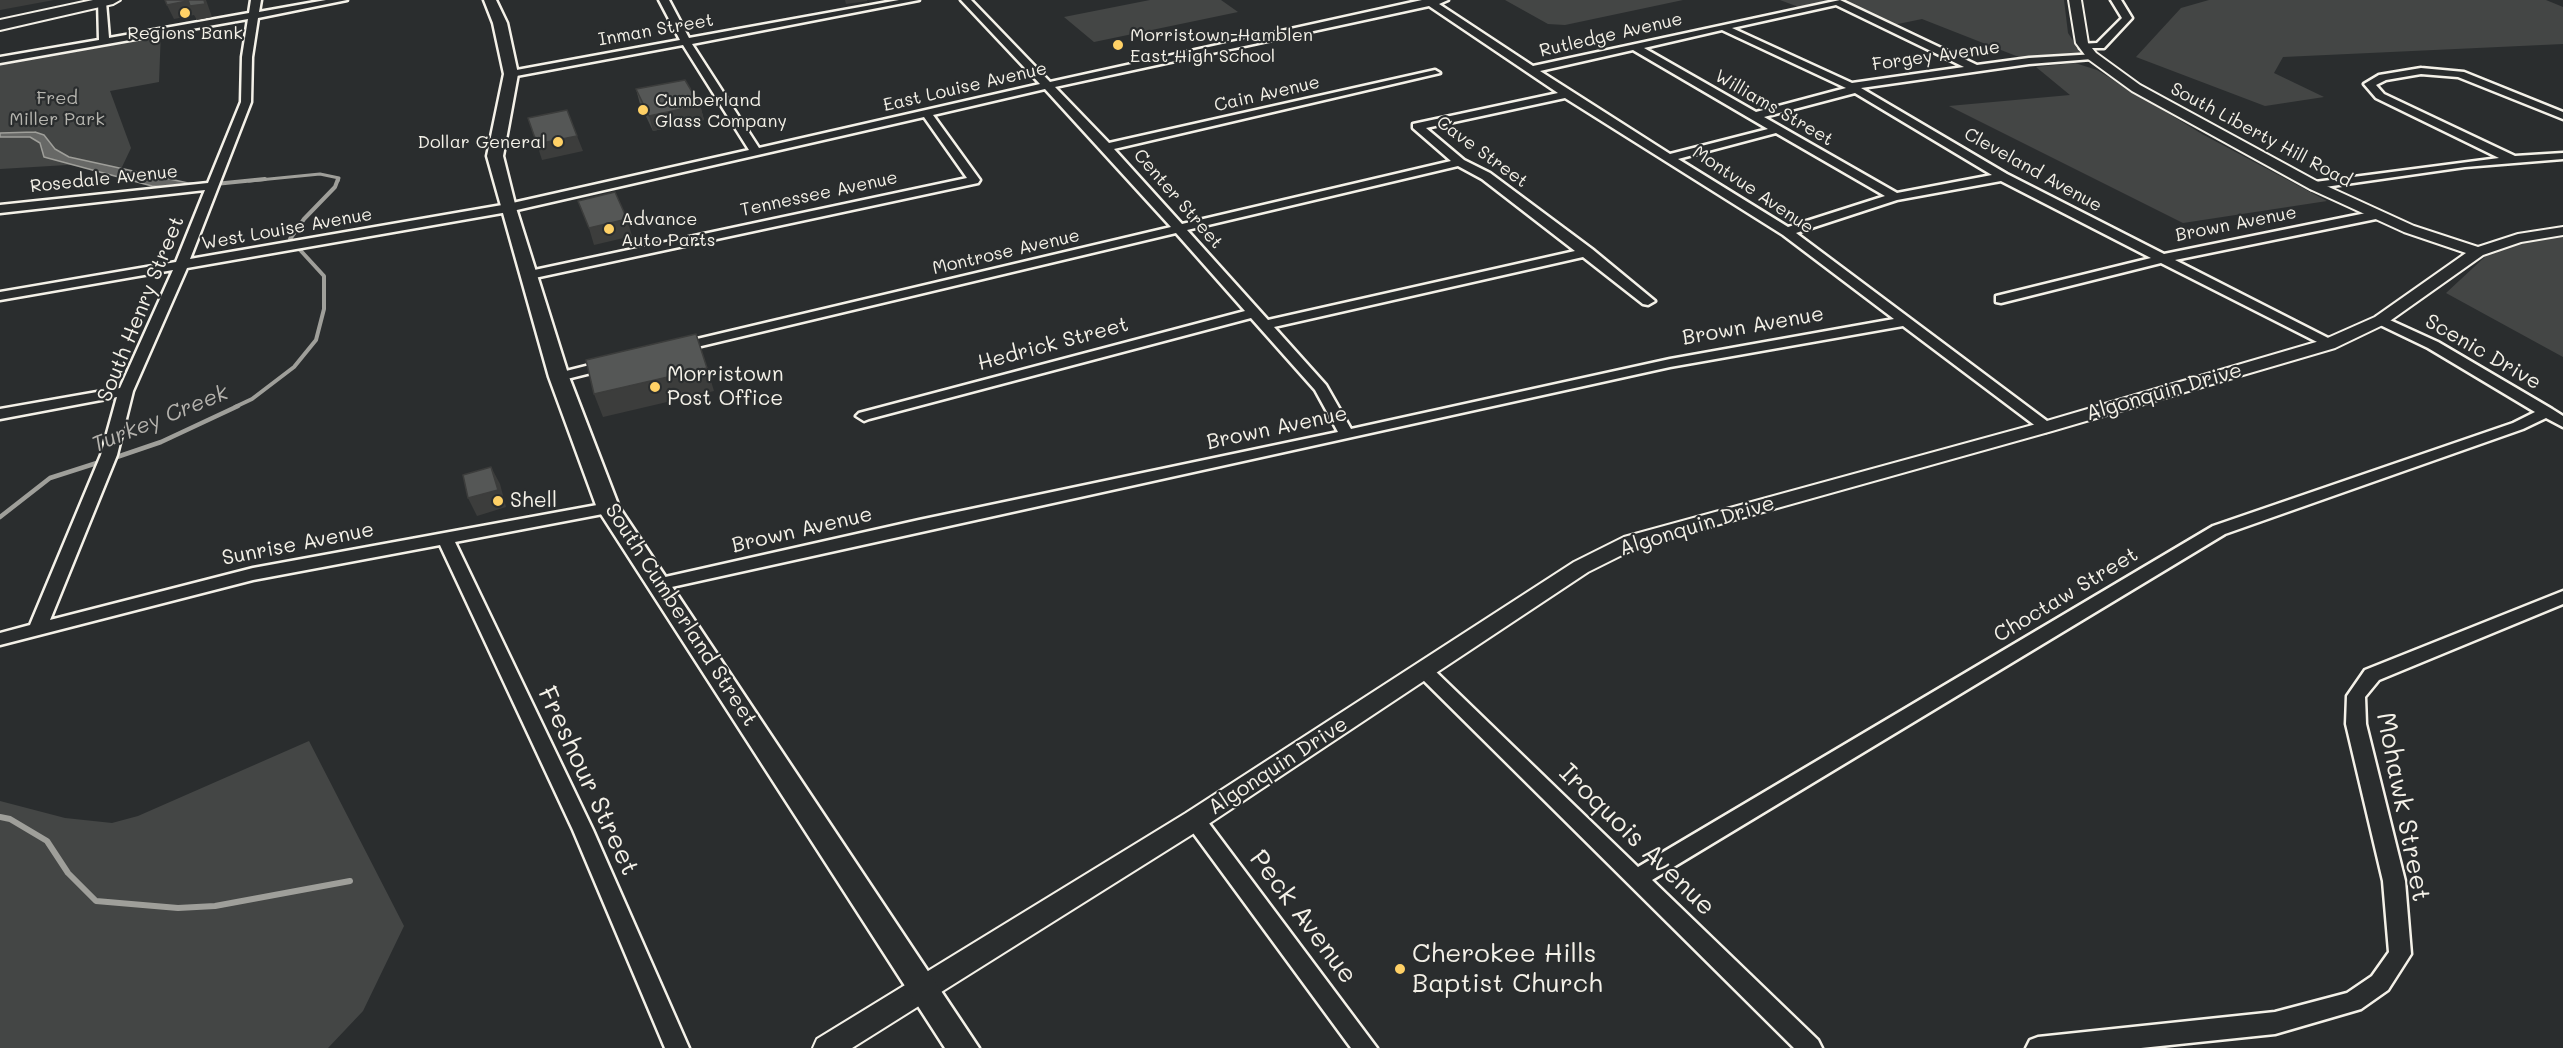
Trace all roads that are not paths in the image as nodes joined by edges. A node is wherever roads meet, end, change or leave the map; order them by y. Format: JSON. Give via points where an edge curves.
{"nodes":[{"id":1,"x":256,"y":0,"type":"edge"},
{"id":2,"x":342,"y":0,"type":"edge"},
{"id":3,"x":490,"y":0,"type":"edge"},
{"id":4,"x":664,"y":0,"type":"edge"},
{"id":5,"x":914,"y":0,"type":"edge"},
{"id":6,"x":966,"y":0,"type":"edge"},
{"id":7,"x":2075,"y":0,"type":"edge"},
{"id":8,"x":2116,"y":0,"type":"edge"},
{"id":9,"x":107,"y":1,"type":"edge"},
{"id":10,"x":1434,"y":1,"type":"edge"},
{"id":11,"x":255,"y":15,"type":"junction"},
{"id":12,"x":0,"y":25,"type":"edge"},
{"id":13,"x":1722,"y":27,"type":"junction"},
{"id":14,"x":104,"y":40,"type":"junction"},
{"id":15,"x":685,"y":41,"type":"junction"},
{"id":16,"x":1635,"y":47,"type":"junction"},
{"id":17,"x":2088,"y":51,"type":"junction"},
{"id":18,"x":0,"y":60,"type":"edge"},
{"id":19,"x":1534,"y":69,"type":"junction"},
{"id":20,"x":1977,"y":69,"type":"junction"},
{"id":21,"x":1435,"y":73,"type":"dead end"},
{"id":22,"x":511,"y":74,"type":"junction"},
{"id":23,"x":1047,"y":87,"type":"junction"},
{"id":24,"x":1856,"y":89,"type":"junction"},
{"id":25,"x":1566,"y":94,"type":"junction"},
{"id":26,"x":927,"y":114,"type":"junction"},
{"id":27,"x":1755,"y":116,"type":"junction"},
{"id":28,"x":2563,"y":116,"type":"edge"},
{"id":29,"x":1776,"y":129,"type":"junction"},
{"id":30,"x":1106,"y":147,"type":"junction"},
{"id":31,"x":756,"y":152,"type":"junction"},
{"id":32,"x":2563,"y":156,"type":"edge"},
{"id":33,"x":1671,"y":157,"type":"junction"},
{"id":34,"x":2513,"y":160,"type":"junction"},
{"id":35,"x":1460,"y":162,"type":"junction"},
{"id":36,"x":2003,"y":177,"type":"junction"},
{"id":37,"x":213,"y":186,"type":"junction"},
{"id":38,"x":2314,"y":186,"type":"junction"},
{"id":39,"x":1895,"y":197,"type":"junction"},
{"id":40,"x":508,"y":208,"type":"junction"},
{"id":41,"x":0,"y":209,"type":"edge"},
{"id":42,"x":2376,"y":215,"type":"junction"},
{"id":43,"x":1179,"y":230,"type":"junction"},
{"id":44,"x":2563,"y":231,"type":"edge"},
{"id":45,"x":1787,"y":232,"type":"junction"},
{"id":46,"x":1587,"y":252,"type":"junction"},
{"id":47,"x":2478,"y":252,"type":"junction"},
{"id":48,"x":2161,"y":259,"type":"junction"},
{"id":49,"x":181,"y":266,"type":"junction"},
{"id":50,"x":530,"y":275,"type":"junction"},
{"id":51,"x":0,"y":296,"type":"edge"},
{"id":52,"x":2001,"y":299,"type":"dead end"},
{"id":53,"x":1648,"y":301,"type":"dead end"},
{"id":54,"x":1253,"y":313,"type":"junction"},
{"id":55,"x":2381,"y":320,"type":"junction"},
{"id":56,"x":1907,"y":321,"type":"junction"},
{"id":57,"x":1264,"y":325,"type":"junction"},
{"id":58,"x":2329,"y":344,"type":"junction"},
{"id":59,"x":663,"y":352,"type":"edge"},
{"id":60,"x":628,"y":360,"type":"edge"},
{"id":61,"x":559,"y":377,"type":"junction"},
{"id":62,"x":126,"y":391,"type":"junction"},
{"id":63,"x":2547,"y":412,"type":"junction"},
{"id":64,"x":0,"y":414,"type":"edge"},
{"id":65,"x":864,"y":416,"type":"dead end"},
{"id":66,"x":2563,"y":422,"type":"edge"},
{"id":67,"x":2046,"y":427,"type":"junction"},
{"id":68,"x":1347,"y":435,"type":"junction"},
{"id":69,"x":608,"y":508,"type":"junction"},
{"id":70,"x":445,"y":538,"type":"junction"},
{"id":71,"x":658,"y":584,"type":"junction"},
{"id":72,"x":2563,"y":597,"type":"edge"},
{"id":73,"x":38,"y":627,"type":"junction"},
{"id":74,"x":0,"y":639,"type":"edge"},
{"id":75,"x":1424,"y":672,"type":"junction"},
{"id":76,"x":1195,"y":820,"type":"junction"},
{"id":77,"x":1638,"y":878,"type":"junction"},
{"id":78,"x":923,"y":990,"type":"junction"},
{"id":79,"x":677,"y":1048,"type":"edge"},
{"id":80,"x":827,"y":1048,"type":"edge"},
{"id":81,"x":963,"y":1048,"type":"edge"},
{"id":82,"x":1365,"y":1048,"type":"edge"},
{"id":83,"x":1810,"y":1048,"type":"edge"},
{"id":84,"x":2038,"y":1048,"type":"edge"}],
"edges":[{"from":1,"to":11,"type":"street","name":"South Henry Street"},
{"from":2,"to":11,"type":"street"},
{"from":3,"to":22,"type":"main road","name":"South Cumberland Street","via":[[500,23]]},
{"from":4,"to":15,"type":"street"},
{"from":5,"to":15,"type":"street","name":"Inman Street","via":[[837,10]]},
{"from":6,"to":23,"type":"street","name":"Center Street"},
{"from":7,"to":17,"type":"street"},
{"from":8,"to":17,"type":"street","name":"Forgey Avenue","via":[[2127,18],[2100,46]]},
{"from":9,"to":12,"type":"main road"},
{"from":9,"to":14,"type":"street"},
{"from":10,"to":19,"type":"street","name":"Montvue Avenue"},
{"from":10,"to":23,"type":"street","name":"East Louise Avenue"},
{"from":11,"to":14,"type":"street"},
{"from":11,"to":37,"type":"street","name":"South Henry Street","via":[[247,57],[246,102]]},
{"from":13,"to":16,"type":"street","name":"Rutledge Avenue"},
{"from":13,"to":20,"type":"street","name":"Rutledge Avenue","via":[[1837,2]]},
{"from":13,"to":24,"type":"street","name":"Cleveland Avenue"},
{"from":14,"to":18,"type":"street"},
{"from":15,"to":22,"type":"street","name":"Inman Street"},
{"from":15,"to":31,"type":"street"},
{"from":16,"to":19,"type":"street","name":"Rutledge Avenue"},
{"from":16,"to":27,"type":"street","name":"Williams Street"},
{"from":17,"to":20,"type":"street","name":"Forgey Avenue"},
{"from":17,"to":38,"type":"street","name":"South Liberty Hill Road","via":[[2136,88]]},
{"from":19,"to":25,"type":"street","name":"Montvue Avenue"},
{"from":20,"to":24,"type":"street","name":"Forgey Avenue"},
{"from":21,"to":30,"type":"street","name":"Cain Avenue"},
{"from":22,"to":40,"type":"main road","name":"South Cumberland Street","via":[[495,156]]},
{"from":23,"to":26,"type":"street","name":"East Louise Avenue"},
{"from":23,"to":30,"type":"street","name":"Center Street"},
{"from":24,"to":27,"type":"street","name":"Forgey Avenue"},
{"from":24,"to":36,"type":"street","name":"Cleveland Avenue"},
{"from":25,"to":33,"type":"street","name":"Montvue Avenue"},
{"from":25,"to":35,"type":"street","name":"Cave Street","via":[[1417,126]]},
{"from":26,"to":31,"type":"street","name":"East Louise Avenue"},
{"from":26,"to":50,"type":"street","name":"Tennessee Avenue","via":[[974,180]]},
{"from":27,"to":29,"type":"street","name":"Williams Street"},
{"from":28,"to":34,"type":"street","via":[[2460,74],[2421,71],[2383,77],[2369,84],[2380,96]]},
{"from":29,"to":33,"type":"street"},
{"from":29,"to":39,"type":"street","name":"Williams Street"},
{"from":30,"to":43,"type":"street","name":"Center Street"},
{"from":31,"to":40,"type":"street","name":"East Louise Avenue"},
{"from":32,"to":34,"type":"street"},
{"from":33,"to":45,"type":"street","name":"Montvue Avenue"},
{"from":34,"to":38,"type":"street"},
{"from":35,"to":43,"type":"street","name":"Montrose Avenue"},
{"from":35,"to":46,"type":"street","name":"Cave Street","via":[[1486,176]]},
{"from":36,"to":39,"type":"street"},
{"from":36,"to":48,"type":"street","name":"Cleveland Avenue"},
{"from":37,"to":41,"type":"street","name":"Rosedale Avenue"},
{"from":37,"to":49,"type":"street","name":"South Henry Street"},
{"from":38,"to":42,"type":"street","name":"South Liberty Hill Road"},
{"from":39,"to":45,"type":"street"},
{"from":40,"to":49,"type":"street","name":"West Louise Avenue"},
{"from":40,"to":50,"type":"main road","name":"South Cumberland Street"},
{"from":42,"to":47,"type":"street","name":"South Liberty Hill Road"},
{"from":42,"to":48,"type":"street","name":"Brown Avenue"},
{"from":43,"to":54,"type":"street","name":"Center Street"},
{"from":43,"to":59,"type":"street","name":"Montrose Avenue"},
{"from":44,"to":47,"type":"street","name":"Algonquin Drive","via":[[2518,238]]},
{"from":45,"to":56,"type":"street","name":"Montvue Avenue"},
{"from":46,"to":53,"type":"street","name":"Cave Street"},
{"from":46,"to":57,"type":"street"},
{"from":47,"to":55,"type":"street","name":"Algonquin Drive"},
{"from":48,"to":52,"type":"street","name":"Brown Avenue"},
{"from":48,"to":58,"type":"street","name":"Cleveland Avenue"},
{"from":49,"to":51,"type":"street","name":"West Louise Avenue"},
{"from":49,"to":62,"type":"street","name":"South Henry Street"},
{"from":50,"to":61,"type":"main road","name":"South Cumberland Street"},
{"from":54,"to":57,"type":"street","name":"Center Street"},
{"from":54,"to":65,"type":"street","name":"Hedrick Street"},
{"from":55,"to":58,"type":"street","name":"Algonquin Drive"},
{"from":55,"to":63,"type":"street","name":"Scenic Drive","via":[[2433,345]]},
{"from":56,"to":67,"type":"street","name":"Montvue Avenue"},
{"from":56,"to":68,"type":"street","name":"Brown Avenue","via":[[1670,363]]},
{"from":57,"to":68,"type":"street","name":"Center Street","via":[[1321,388]]},
{"from":58,"to":67,"type":"street","name":"Algonquin Drive"},
{"from":60,"to":61,"type":"street"},
{"from":61,"to":69,"type":"main road","name":"South Cumberland Street"},
{"from":62,"to":64,"type":"street"},
{"from":62,"to":73,"type":"street","name":"South Henry Street","via":[[109,455]]},
{"from":63,"to":66,"type":"street","name":"Scenic Drive"},
{"from":63,"to":77,"type":"street","name":"Choctaw Street","via":[[2518,426],[2220,530]]},
{"from":67,"to":75,"type":"street","name":"Algonquin Drive","via":[[1631,542],[1581,567]]},
{"from":68,"to":71,"type":"street","name":"Brown Avenue"},
{"from":69,"to":70,"type":"street","name":"Sunrise Avenue"},
{"from":69,"to":71,"type":"main road","name":"South Cumberland Street"},
{"from":70,"to":73,"type":"street","name":"Sunrise Avenue","via":[[253,574]]},
{"from":70,"to":79,"type":"street","name":"Freshour Street","via":[[583,830]]},
{"from":71,"to":78,"type":"main road","name":"South Cumberland Street","via":[[808,808]]},
{"from":72,"to":84,"type":"street","name":"Mohawk Street","via":[[2372,675],[2356,696],[2356,724],[2394,881],[2400,954],[2380,983],[2352,1002],[2275,1023]]},
{"from":73,"to":74,"type":"street","name":"Sunrise Avenue"},
{"from":75,"to":76,"type":"street","name":"Algonquin Drive"},
{"from":75,"to":77,"type":"street","name":"Iroquois Avenue"},
{"from":76,"to":78,"type":"street","name":"Algonquin Drive"},
{"from":76,"to":82,"type":"street","name":"Peck Avenue"},
{"from":77,"to":83,"type":"street","name":"Iroquois Avenue"},
{"from":78,"to":80,"type":"street","name":"Algonquin Drive"},
{"from":78,"to":81,"type":"main road","name":"South Cumberland Street"}]}
